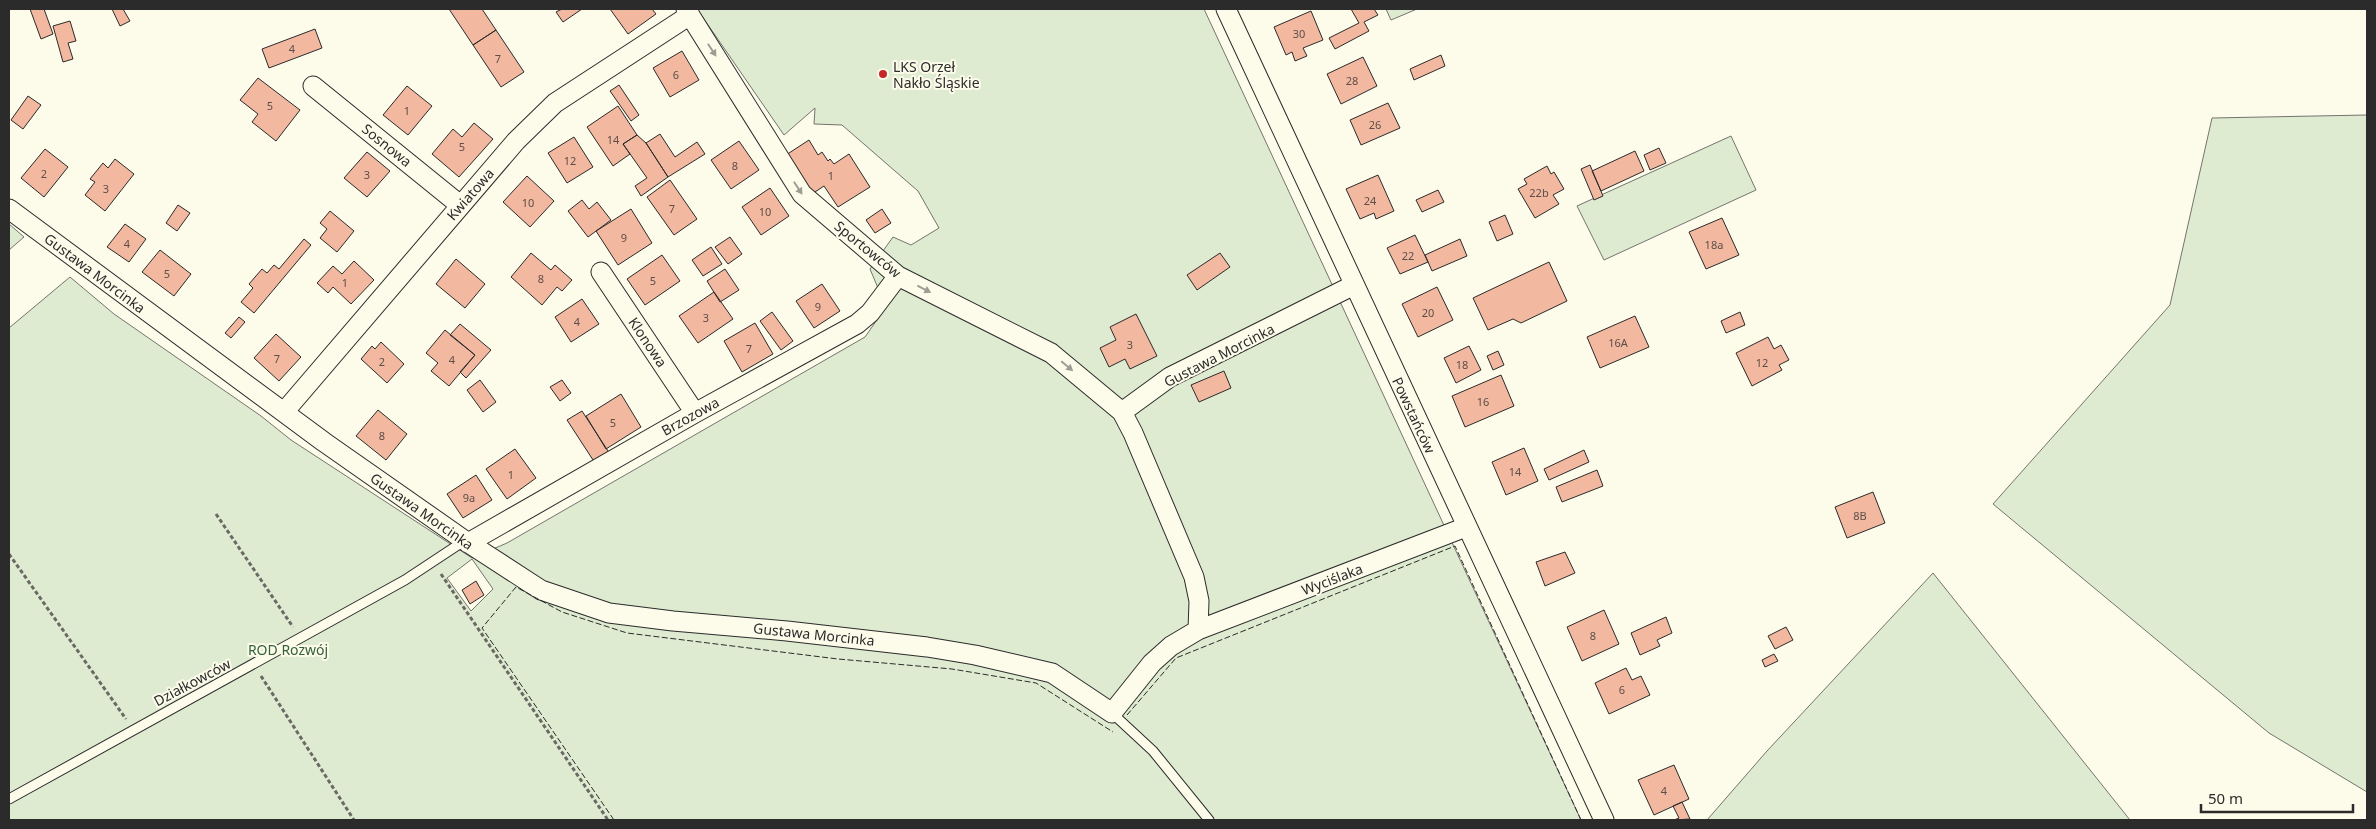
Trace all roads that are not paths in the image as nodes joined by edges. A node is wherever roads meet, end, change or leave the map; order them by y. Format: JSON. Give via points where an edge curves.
{"nodes":[{"id":1,"x":1226,"y":9,"type":"edge"},
{"id":2,"x":688,"y":12,"type":"edge"},
{"id":3,"x":314,"y":86,"type":"dead end"},
{"id":4,"x":460,"y":205,"type":"junction"},
{"id":5,"x":9,"y":209,"type":"edge"},
{"id":6,"x":601,"y":272,"type":"dead end"},
{"id":7,"x":898,"y":276,"type":"junction"},
{"id":8,"x":1354,"y":285,"type":"junction"},
{"id":9,"x":284,"y":412,"type":"junction"},
{"id":10,"x":1122,"y":412,"type":"junction"},
{"id":11,"x":695,"y":413,"type":"junction"},
{"id":12,"x":1466,"y":527,"type":"junction"},
{"id":13,"x":466,"y":542,"type":"junction"},
{"id":14,"x":1198,"y":630,"type":"junction"},
{"id":15,"x":1112,"y":712,"type":"junction"},
{"id":16,"x":9,"y":800,"type":"edge"},
{"id":17,"x":1209,"y":820,"type":"edge"},
{"id":18,"x":1604,"y":820,"type":"edge"}],
"edges":[{"from":1,"to":8,"type":"street","name":"Powstańców"},
{"from":2,"to":4,"type":"street","name":"Kwiatowa","via":[[555,103],[516,141]]},
{"from":2,"to":7,"type":"street","name":"Sportowców","one_way":true,"via":[[802,194]]},
{"from":3,"to":4,"type":"street","name":"Sosnowa"},
{"from":4,"to":9,"type":"street","name":"Kwiatowa"},
{"from":5,"to":9,"type":"street","name":"Gustawa Morcinka"},
{"from":6,"to":11,"type":"street","name":"Klonowa"},
{"from":7,"to":10,"type":"street","name":"Sportowców","one_way":true,"via":[[1051,353]]},
{"from":7,"to":11,"type":"street","name":"Brzozowa","via":[[870,313],[857,324]]},
{"from":8,"to":10,"type":"street","name":"Gustawa Morcinka","via":[[1170,377]]},
{"from":8,"to":12,"type":"street","name":"Powstańców"},
{"from":9,"to":13,"type":"street","name":"Gustawa Morcinka"},
{"from":10,"to":14,"type":"street","via":[[1194,577],[1199,602]]},
{"from":11,"to":13,"type":"street","name":"Brzozowa"},
{"from":12,"to":14,"type":"street","name":"Wyciślaka"},
{"from":12,"to":18,"type":"street","name":"Powstańców"},
{"from":13,"to":15,"type":"street","name":"Gustawa Morcinka","via":[[542,590],[609,613],[787,630],[975,655],[1052,673]]},
{"from":13,"to":16,"type":"lane","name":"Działkowców","via":[[405,580]]},
{"from":14,"to":15,"type":"street","via":[[1152,663]]},
{"from":15,"to":17,"type":"lane","via":[[1153,751]]}]}
